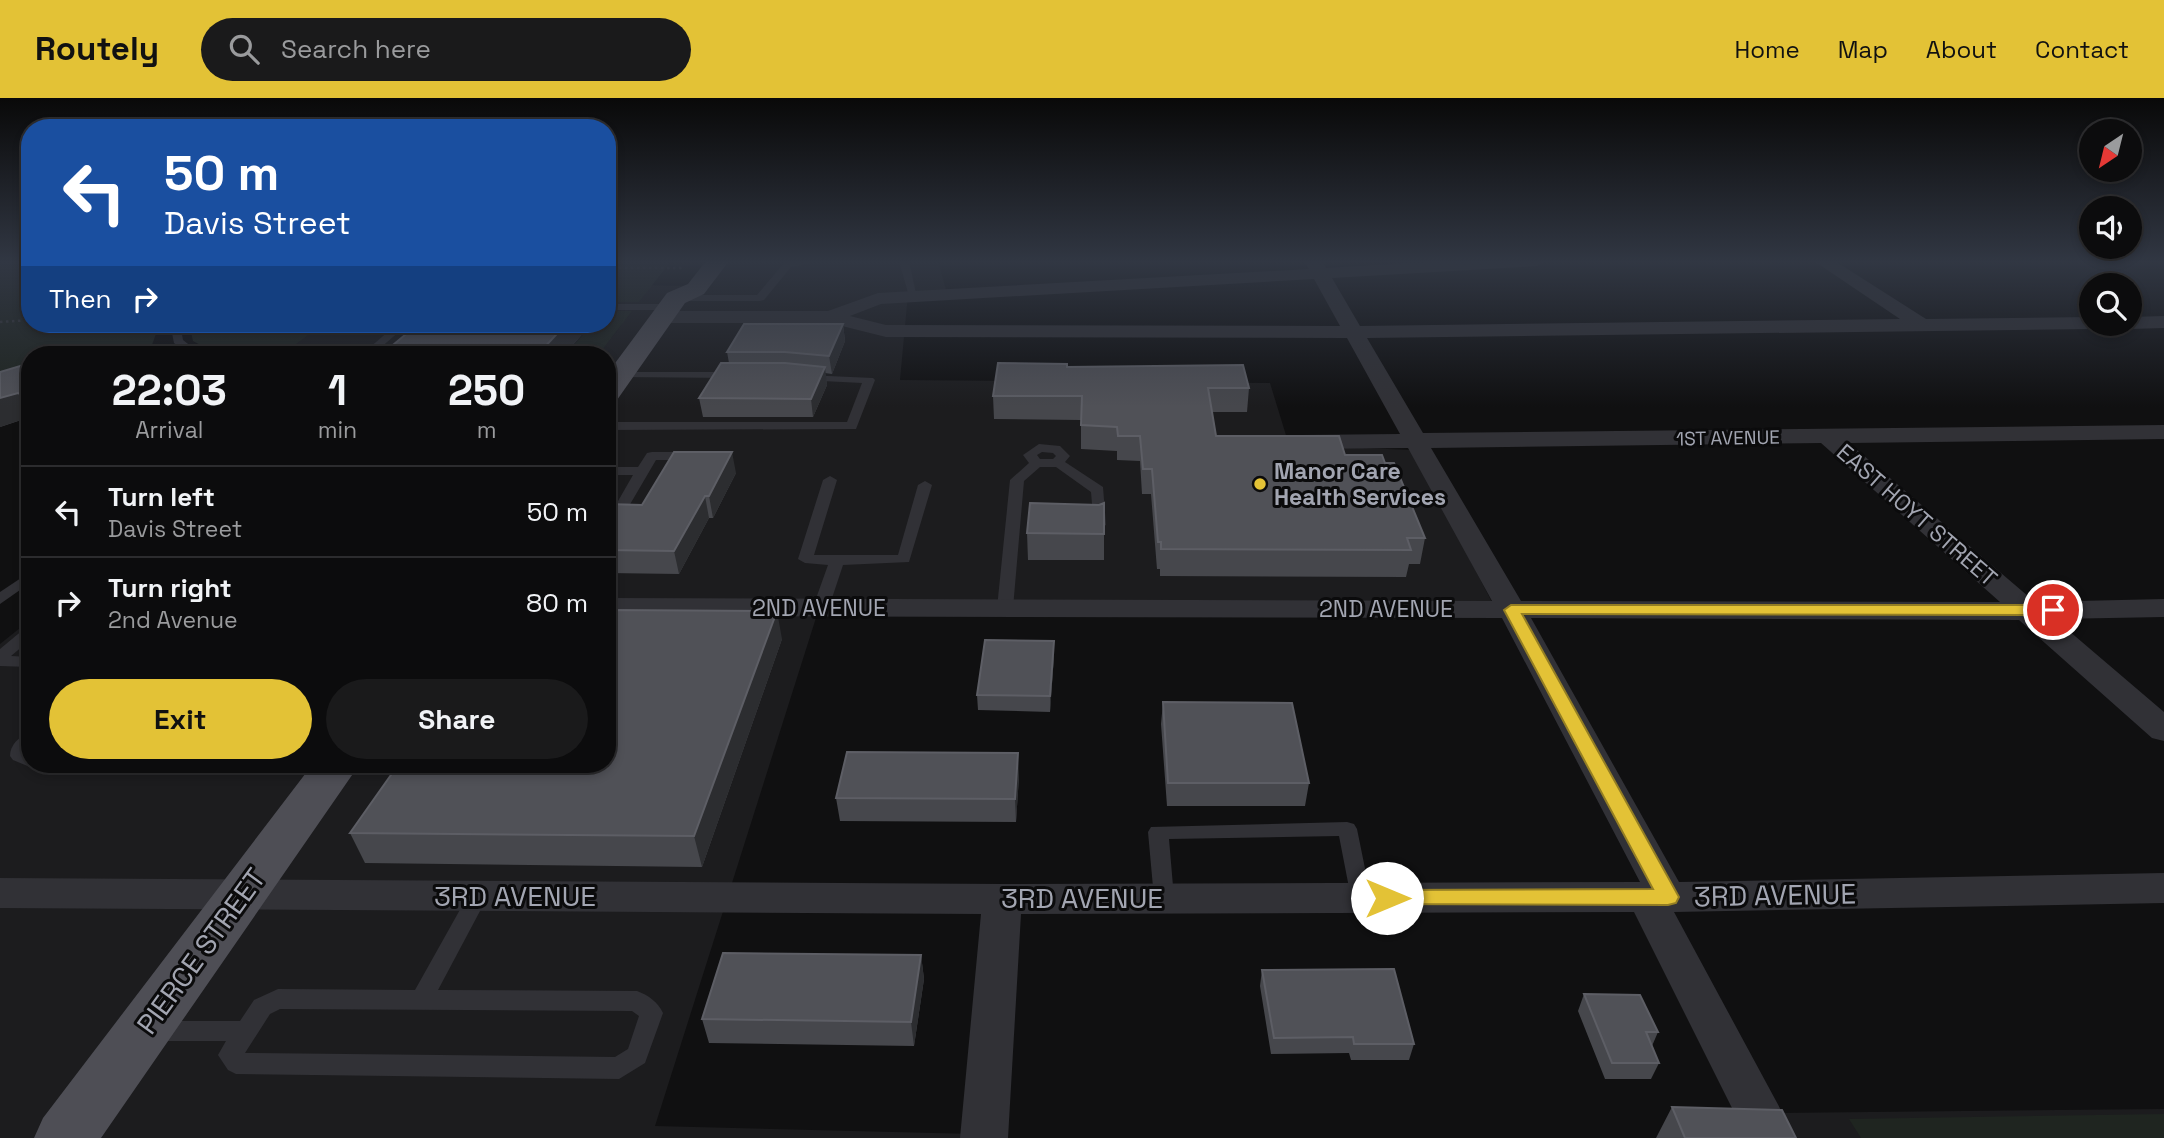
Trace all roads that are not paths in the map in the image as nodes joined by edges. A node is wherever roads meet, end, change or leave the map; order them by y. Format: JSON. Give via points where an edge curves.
{"nodes":[{"id":1,"x":666,"y":310,"type":"edge"},
{"id":2,"x":709,"y":310,"type":"edge"},
{"id":3,"x":850,"y":310,"type":"edge"},
{"id":4,"x":1341,"y":310,"type":"edge"},
{"id":5,"x":1898,"y":310,"type":"edge"},
{"id":6,"x":830,"y":317,"type":"junction"},
{"id":7,"x":2164,"y":322,"type":"edge"},
{"id":8,"x":2079,"y":323,"type":"edge"},
{"id":9,"x":2142,"y":323,"type":"edge"},
{"id":10,"x":1923,"y":326,"type":"junction"},
{"id":11,"x":1354,"y":332,"type":"junction"},
{"id":12,"x":392,"y":333,"type":"edge"},
{"id":13,"x":377,"y":346,"type":"edge"},
{"id":14,"x":746,"y":375,"type":"edge"},
{"id":15,"x":788,"y":375,"type":"edge"},
{"id":16,"x":616,"y":380,"type":"edge"},
{"id":17,"x":616,"y":384,"type":"edge"},
{"id":18,"x":616,"y":426,"type":"edge"},
{"id":19,"x":2164,"y":432,"type":"edge"},
{"id":20,"x":1828,"y":437,"type":"junction"},
{"id":21,"x":1414,"y":441,"type":"junction"},
{"id":22,"x":1293,"y":442,"type":"edge"},
{"id":23,"x":703,"y":456,"type":"edge"},
{"id":24,"x":1037,"y":463,"type":"joint"},
{"id":25,"x":616,"y":471,"type":"edge"},
{"id":26,"x":642,"y":471,"type":"junction"},
{"id":27,"x":830,"y":480,"type":"dead end"},
{"id":28,"x":925,"y":485,"type":"dead end"},
{"id":29,"x":617,"y":515,"type":"edge"},
{"id":30,"x":1099,"y":525,"type":"edge"},
{"id":31,"x":837,"y":561,"type":"junction"},
{"id":32,"x":21,"y":583,"type":"edge"},
{"id":33,"x":0,"y":598,"type":"edge"},
{"id":34,"x":616,"y":607,"type":"edge"},
{"id":35,"x":821,"y":607,"type":"junction"},
{"id":36,"x":1005,"y":608,"type":"junction"},
{"id":37,"x":2164,"y":608,"type":"edge"},
{"id":38,"x":1511,"y":610,"type":"junction"},
{"id":39,"x":2025,"y":611,"type":"junction"},
{"id":40,"x":21,"y":640,"type":"edge"},
{"id":41,"x":0,"y":659,"type":"edge"},
{"id":42,"x":21,"y":661,"type":"edge"},
{"id":43,"x":2164,"y":730,"type":"edge"},
{"id":44,"x":330,"y":773,"type":"edge"},
{"id":45,"x":2164,"y":888,"type":"edge"},
{"id":46,"x":0,"y":893,"type":"edge"},
{"id":47,"x":241,"y":895,"type":"junction"},
{"id":48,"x":478,"y":896,"type":"junction"},
{"id":49,"x":1657,"y":897,"type":"junction"},
{"id":50,"x":1164,"y":898,"type":"junction"},
{"id":51,"x":1361,"y":898,"type":"junction"},
{"id":52,"x":1002,"y":899,"type":"junction"},
{"id":53,"x":421,"y":1000,"type":"junction"},
{"id":54,"x":143,"y":1031,"type":"junction"},
{"id":55,"x":246,"y":1031,"type":"junction"},
{"id":56,"x":65,"y":1138,"type":"edge"},
{"id":57,"x":985,"y":1138,"type":"edge"},
{"id":58,"x":1772,"y":1138,"type":"edge"}],
"edges":[{"from":1,"to":16,"type":"main road"},
{"from":2,"to":6,"type":"street"},
{"from":3,"to":6,"type":"street"},
{"from":4,"to":11,"type":"street"},
{"from":5,"to":10,"type":"street"},
{"from":6,"to":11,"type":"street","via":[[886,331]]},
{"from":7,"to":9,"type":"street"},
{"from":8,"to":10,"type":"street"},
{"from":10,"to":11,"type":"street"},
{"from":11,"to":21,"type":"street"},
{"from":12,"to":13,"type":"lane"},
{"from":14,"to":17,"type":"lane"},
{"from":15,"to":18,"type":"lane","via":[[869,380],[852,426]]},
{"from":19,"to":20,"type":"street","name":"1ST AVENUE"},
{"from":20,"to":21,"type":"street","name":"1ST AVENUE"},
{"from":20,"to":39,"type":"street","name":"EAST HOYT STREET"},
{"from":21,"to":22,"type":"street","name":"1ST AVENUE"},
{"from":21,"to":38,"type":"street"},
{"from":23,"to":26,"type":"lane","via":[[652,456]]},
{"from":24,"to":30,"type":"lane","via":[[1058,462],[1098,490]]},
{"from":24,"to":36,"type":"lane","via":[[1017,481]]},
{"from":25,"to":26,"type":"lane"},
{"from":26,"to":29,"type":"lane"},
{"from":27,"to":31,"type":"lane","via":[[805,559]]},
{"from":28,"to":31,"type":"lane","via":[[904,559]]},
{"from":31,"to":35,"type":"lane"},
{"from":32,"to":33,"type":"lane"},
{"from":34,"to":35,"type":"street","name":"2ND AVENUE"},
{"from":35,"to":36,"type":"street","name":"2ND AVENUE"},
{"from":36,"to":38,"type":"street","name":"2ND AVENUE"},
{"from":37,"to":39,"type":"street","name":"2ND AVENUE"},
{"from":38,"to":39,"type":"street","name":"2ND AVENUE"},
{"from":38,"to":49,"type":"street"},
{"from":39,"to":43,"type":"street","name":"EAST HOYT STREET"},
{"from":40,"to":41,"type":"lane"},
{"from":41,"to":42,"type":"lane"},
{"from":44,"to":47,"type":"main road","name":"PIERCE STREET"},
{"from":45,"to":49,"type":"street","name":"3RD AVENUE"},
{"from":46,"to":47,"type":"street","name":"3RD AVENUE"},
{"from":47,"to":48,"type":"street","name":"3RD AVENUE"},
{"from":47,"to":54,"type":"main road","name":"PIERCE STREET"},
{"from":48,"to":52,"type":"street","name":"3RD AVENUE"},
{"from":48,"to":53,"type":"lane"},
{"from":49,"to":51,"type":"street","name":"3RD AVENUE"},
{"from":49,"to":58,"type":"street"},
{"from":50,"to":51,"type":"street","name":"3RD AVENUE"},
{"from":50,"to":51,"type":"lane","via":[[1158,832],[1347,829]]},
{"from":50,"to":52,"type":"street","name":"3RD AVENUE"},
{"from":52,"to":57,"type":"street"},
{"from":53,"to":55,"type":"lane","via":[[278,999],[262,1007]]},
{"from":53,"to":55,"type":"lane","via":[[637,1001],[652,1013],[637,1056],[619,1068],[236,1063],[230,1055]]},
{"from":54,"to":55,"type":"lane"},
{"from":54,"to":56,"type":"main road","name":"PIERCE STREET"}]}
